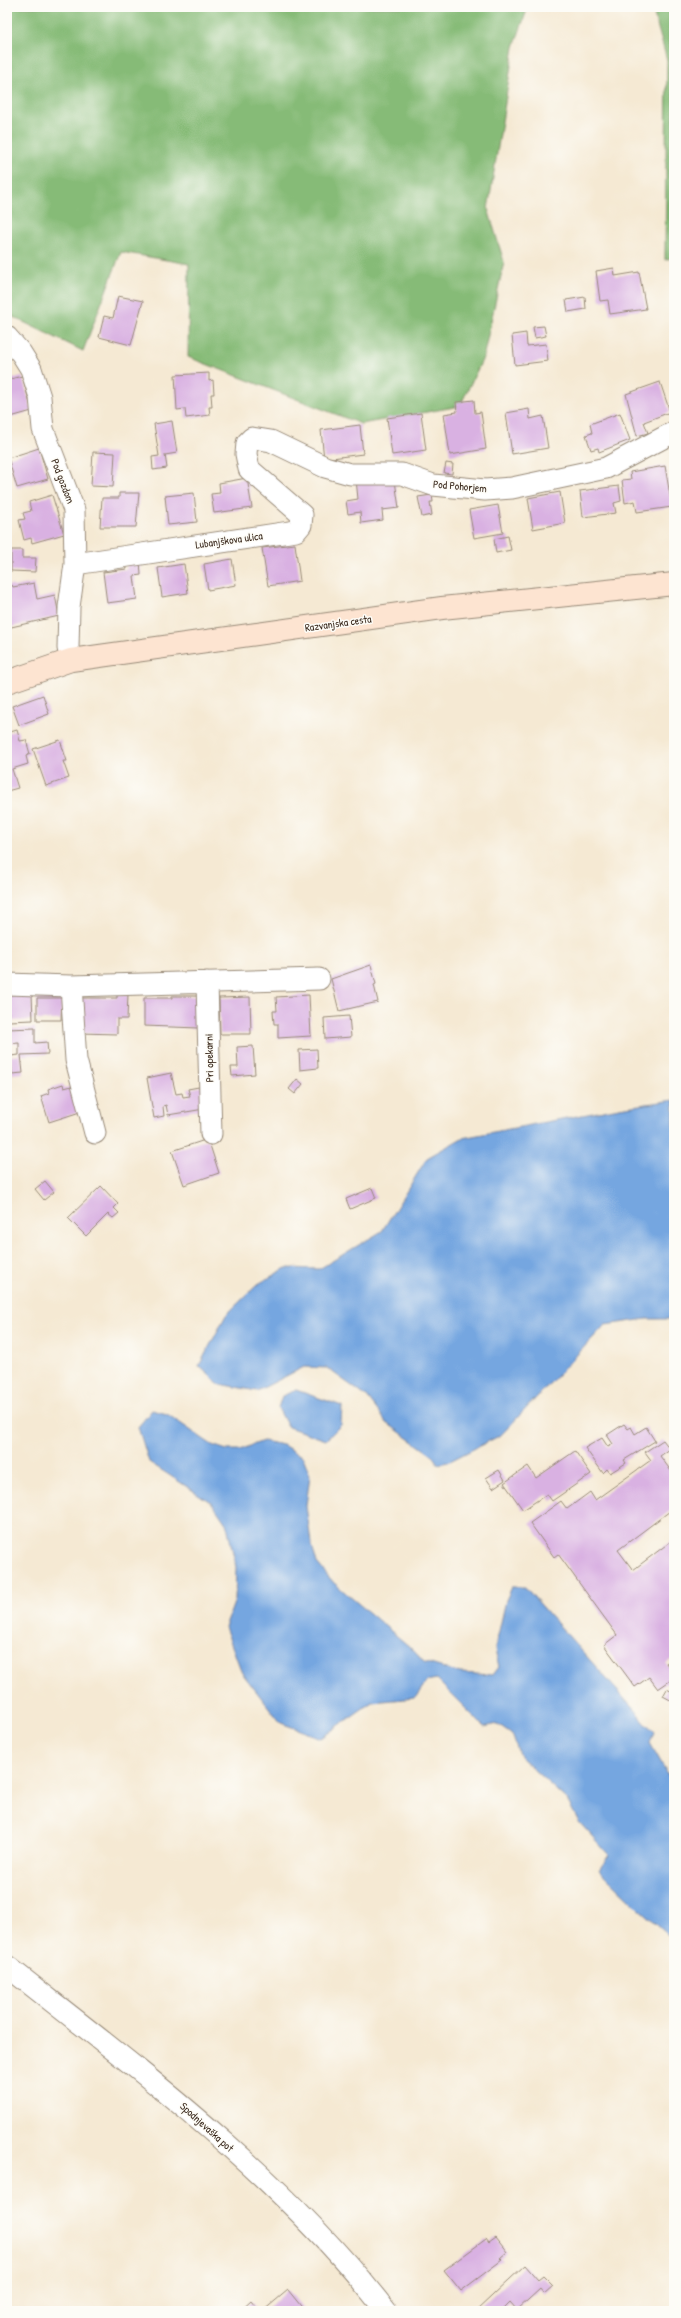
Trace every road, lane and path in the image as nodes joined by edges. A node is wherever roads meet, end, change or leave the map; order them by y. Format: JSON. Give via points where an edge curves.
{"nodes":[{"id":1,"x":7,"y":337,"type":"edge"},
{"id":2,"x":674,"y":432,"type":"edge"},
{"id":3,"x":249,"y":469,"type":"joint"},
{"id":4,"x":75,"y":564,"type":"junction"},
{"id":5,"x":674,"y":584,"type":"edge"},
{"id":6,"x":71,"y":660,"type":"junction"},
{"id":7,"x":7,"y":682,"type":"edge"},
{"id":8,"x":319,"y":979,"type":"dead end"},
{"id":9,"x":207,"y":982,"type":"junction"},
{"id":10,"x":7,"y":984,"type":"edge"},
{"id":11,"x":71,"y":986,"type":"junction"},
{"id":12,"x":95,"y":1133,"type":"dead end"},
{"id":13,"x":210,"y":1134,"type":"dead end"},
{"id":14,"x":7,"y":1966,"type":"edge"},
{"id":15,"x":386,"y":2311,"type":"edge"}],
"edges":[{"from":1,"to":4,"type":"street","name":"Pod gozdom","via":[[31,369],[40,396],[43,429],[74,510]]},
{"from":2,"to":3,"type":"street","name":"Pod Pohorjem","via":[[606,468],[512,488],[485,490],[433,485],[402,474],[350,474],[325,467],[271,440],[252,438],[247,443]]},
{"from":3,"to":4,"type":"street","name":"Lubanjškova ulica","via":[[302,515],[301,525],[296,531]]},
{"from":4,"to":6,"type":"street","name":"Pod gozdom","via":[[68,607],[68,648]]},
{"from":5,"to":6,"type":"street","name":"Razvanjska cesta","via":[[442,608]]},
{"from":6,"to":7,"type":"street","name":"Razvanjska cesta"},
{"from":8,"to":9,"type":"street"},
{"from":9,"to":11,"type":"street"},
{"from":9,"to":13,"type":"street","name":"Pri opekarni"},
{"from":10,"to":11,"type":"street"},
{"from":11,"to":12,"type":"street","via":[[76,1060]]},
{"from":14,"to":15,"type":"street","name":"Spodnjevaška pot","via":[[179,2101],[271,2185],[362,2280]]}]}
